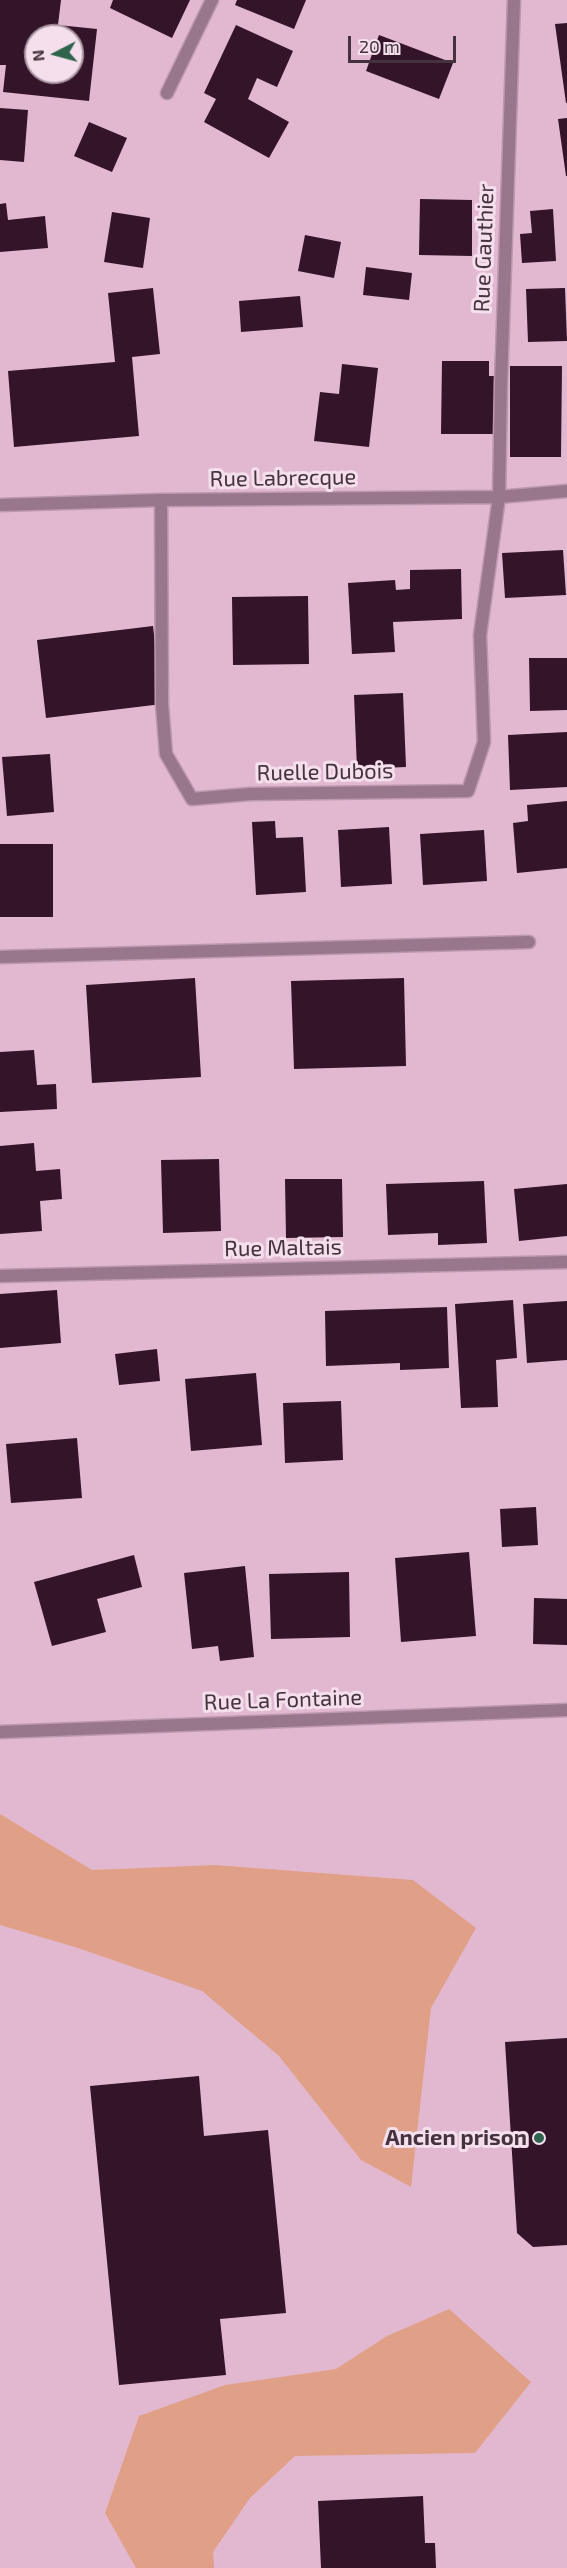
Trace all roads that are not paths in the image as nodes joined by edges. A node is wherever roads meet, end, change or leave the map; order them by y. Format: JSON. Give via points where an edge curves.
{"nodes":[{"id":1,"x":212,"y":0,"type":"edge"},
{"id":2,"x":514,"y":0,"type":"edge"},
{"id":3,"x":166,"y":93,"type":"dead end"},
{"id":4,"x":567,"y":491,"type":"edge"},
{"id":5,"x":499,"y":497,"type":"junction"},
{"id":6,"x":161,"y":500,"type":"junction"},
{"id":7,"x":0,"y":505,"type":"edge"},
{"id":8,"x":529,"y":942,"type":"dead end"},
{"id":9,"x":0,"y":957,"type":"edge"},
{"id":10,"x":567,"y":1262,"type":"edge"},
{"id":11,"x":0,"y":1276,"type":"edge"},
{"id":12,"x":567,"y":1710,"type":"edge"},
{"id":13,"x":0,"y":1732,"type":"edge"}],
"edges":[{"from":1,"to":3,"type":"street"},
{"from":2,"to":5,"type":"street","name":"Rue Gauthier"},
{"from":4,"to":5,"type":"street","name":"Rue Labrecque"},
{"from":5,"to":6,"type":"street","name":"Rue Labrecque"},
{"from":5,"to":6,"type":"street","name":"Ruelle Dubois","via":[[480,635],[484,742],[468,791],[250,794],[192,799],[166,754],[162,704]]},
{"from":6,"to":7,"type":"street","name":"Rue Labrecque"},
{"from":8,"to":9,"type":"street"},
{"from":10,"to":11,"type":"street","name":"Rue Maltais"},
{"from":12,"to":13,"type":"street","name":"Rue La Fontaine"}]}
